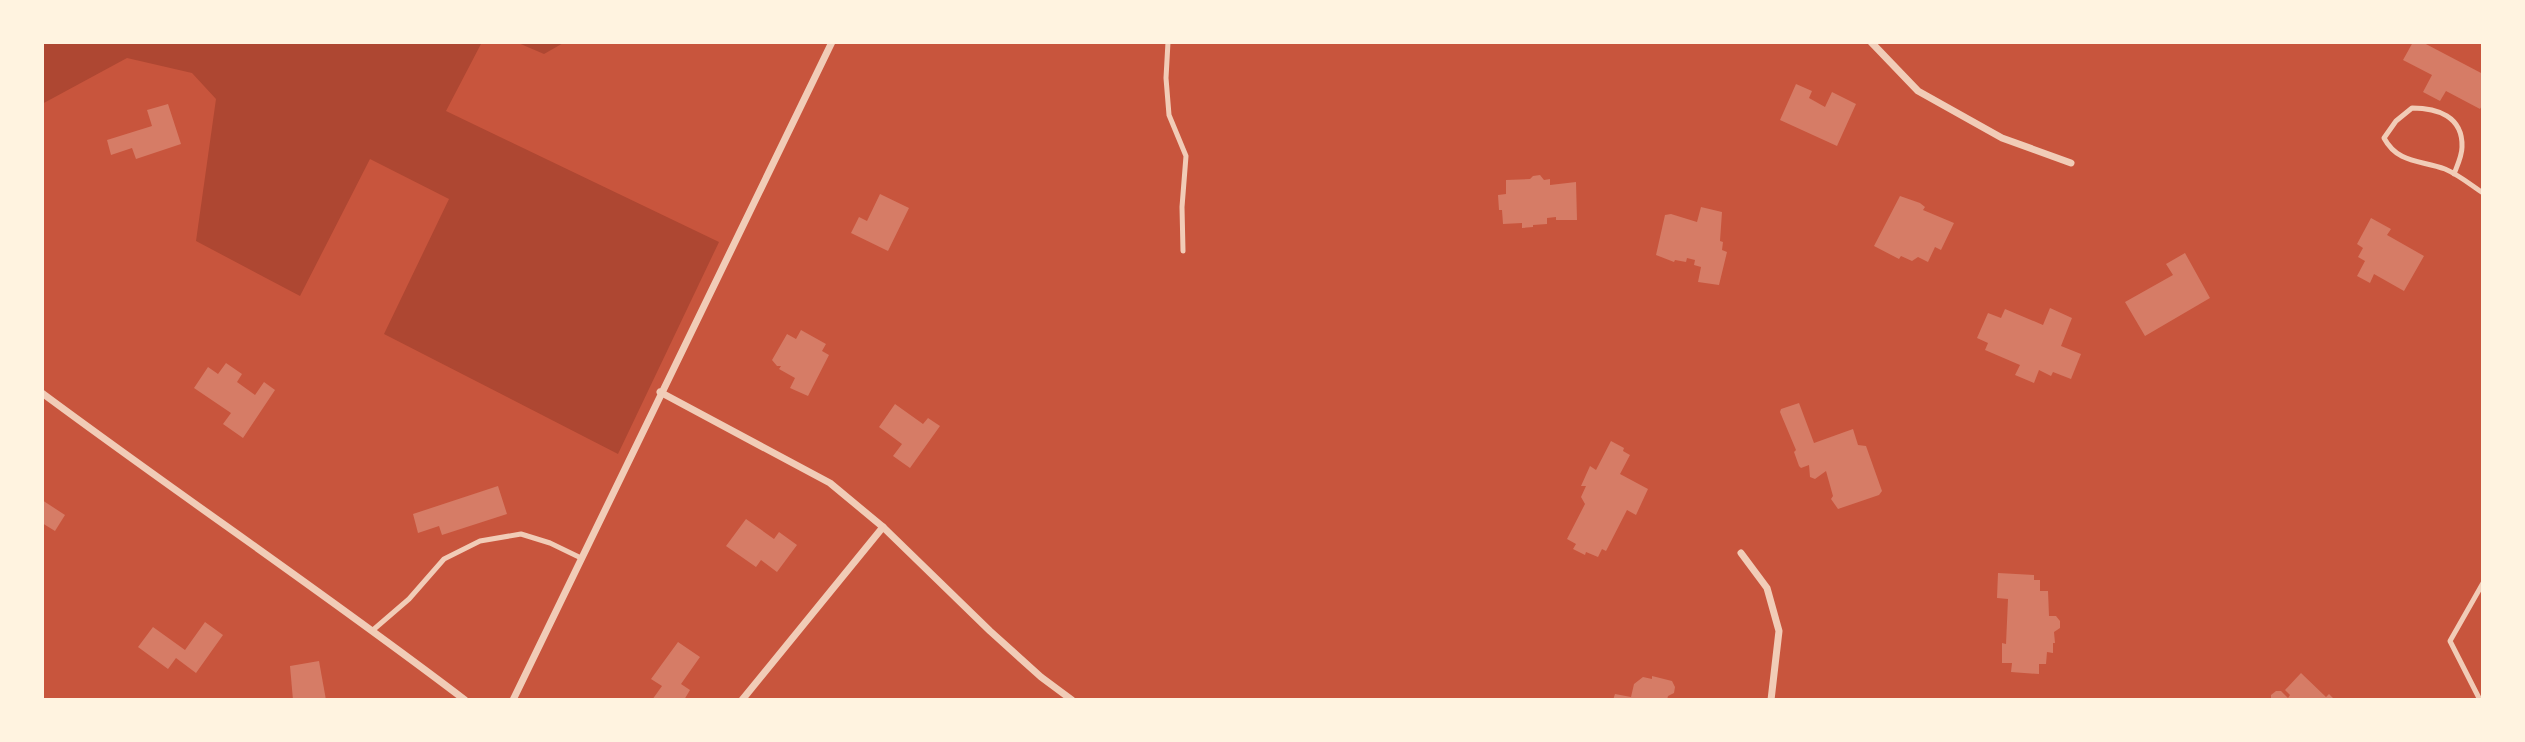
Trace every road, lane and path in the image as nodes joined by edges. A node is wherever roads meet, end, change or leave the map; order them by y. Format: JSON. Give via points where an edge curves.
{"nodes":[{"id":1,"x":832,"y":42,"type":"edge"},
{"id":2,"x":1168,"y":42,"type":"edge"},
{"id":3,"x":1871,"y":42,"type":"edge"},
{"id":4,"x":2071,"y":163,"type":"dead end"},
{"id":5,"x":2454,"y":174,"type":"junction"},
{"id":6,"x":2483,"y":193,"type":"edge"},
{"id":7,"x":1183,"y":251,"type":"dead end"},
{"id":8,"x":660,"y":392,"type":"junction"},
{"id":9,"x":42,"y":393,"type":"edge"},
{"id":10,"x":883,"y":527,"type":"junction"},
{"id":11,"x":1741,"y":553,"type":"dead end"},
{"id":12,"x":581,"y":558,"type":"junction"},
{"id":13,"x":2483,"y":583,"type":"edge"},
{"id":14,"x":373,"y":630,"type":"junction"},
{"id":15,"x":465,"y":700,"type":"edge"},
{"id":16,"x":513,"y":700,"type":"edge"},
{"id":17,"x":741,"y":700,"type":"edge"},
{"id":18,"x":1072,"y":700,"type":"edge"},
{"id":19,"x":1771,"y":700,"type":"edge"},
{"id":20,"x":2480,"y":700,"type":"edge"}],
"edges":[{"from":1,"to":8,"type":"street"},
{"from":2,"to":7,"type":"lane","via":[[1170,115],[1186,156]]},
{"from":3,"to":4,"type":"street","via":[[1918,91],[2002,138]]},
{"from":5,"to":5,"type":"lane","via":[[2403,158],[2384,138],[2412,108],[2432,108],[2449,117],[2459,130],[2462,148]]},
{"from":5,"to":6,"type":"lane"},
{"from":8,"to":10,"type":"street","via":[[830,482]]},
{"from":8,"to":12,"type":"street"},
{"from":9,"to":14,"type":"street"},
{"from":10,"to":17,"type":"street"},
{"from":10,"to":18,"type":"street","via":[[990,631]]},
{"from":11,"to":19,"type":"street","via":[[1767,588],[1779,631]]},
{"from":12,"to":14,"type":"lane","via":[[521,534],[480,541],[444,559],[409,599]]},
{"from":12,"to":16,"type":"street"},
{"from":13,"to":20,"type":"lane","via":[[2450,641]]},
{"from":14,"to":15,"type":"street"}]}
